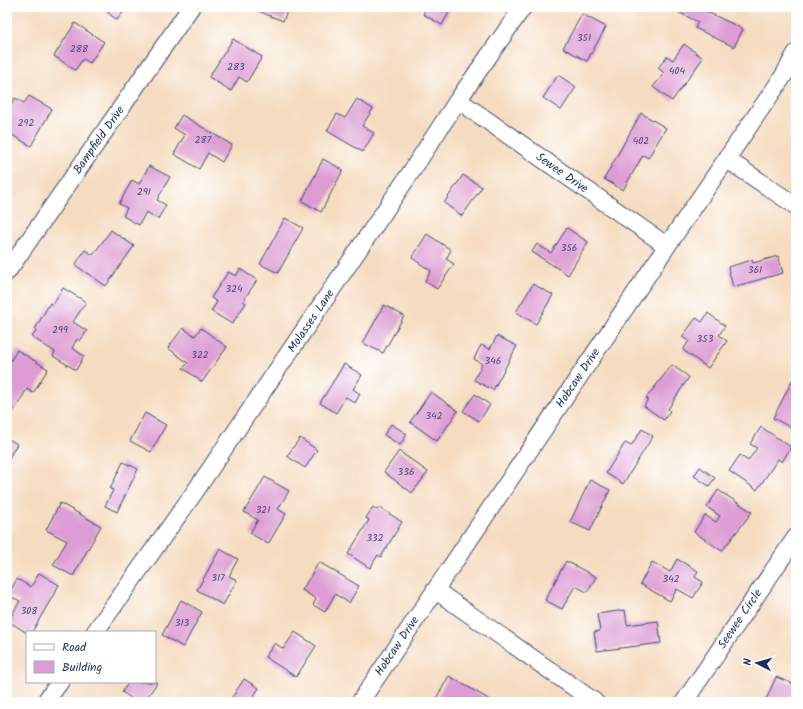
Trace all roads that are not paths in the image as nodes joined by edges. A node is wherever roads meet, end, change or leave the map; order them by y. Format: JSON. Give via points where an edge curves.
{"nodes":[{"id":1,"x":192,"y":7,"type":"edge"},
{"id":2,"x":523,"y":7,"type":"edge"},
{"id":3,"x":796,"y":53,"type":"edge"},
{"id":4,"x":458,"y":100,"type":"junction"},
{"id":5,"x":728,"y":160,"type":"junction"},
{"id":6,"x":796,"y":206,"type":"edge"},
{"id":7,"x":667,"y":246,"type":"junction"},
{"id":8,"x":10,"y":262,"type":"edge"},
{"id":9,"x":796,"y":537,"type":"edge"},
{"id":10,"x":435,"y":590,"type":"junction"},
{"id":11,"x":96,"y":631,"type":"edge"},
{"id":12,"x":59,"y":683,"type":"edge"},
{"id":13,"x":46,"y":702,"type":"edge"},
{"id":14,"x":360,"y":702,"type":"edge"},
{"id":15,"x":595,"y":702,"type":"edge"},
{"id":16,"x":684,"y":702,"type":"edge"}],
"edges":[{"from":1,"to":8,"type":"street","name":"Bampfield Drive"},
{"from":2,"to":4,"type":"street","name":"Molasses Lane"},
{"from":3,"to":5,"type":"street","name":"Hobcaw Drive"},
{"from":4,"to":7,"type":"street","name":"Sewee Drive"},
{"from":4,"to":11,"type":"street","name":"Molasses Lane","via":[[194,493]]},
{"from":5,"to":6,"type":"street"},
{"from":5,"to":7,"type":"street","name":"Hobcaw Drive"},
{"from":7,"to":10,"type":"street","name":"Hobcaw Drive"},
{"from":9,"to":16,"type":"street","name":"Seewee Circle"},
{"from":10,"to":14,"type":"street","name":"Hobcaw Drive"},
{"from":10,"to":15,"type":"street"},
{"from":12,"to":13,"type":"street"}]}
